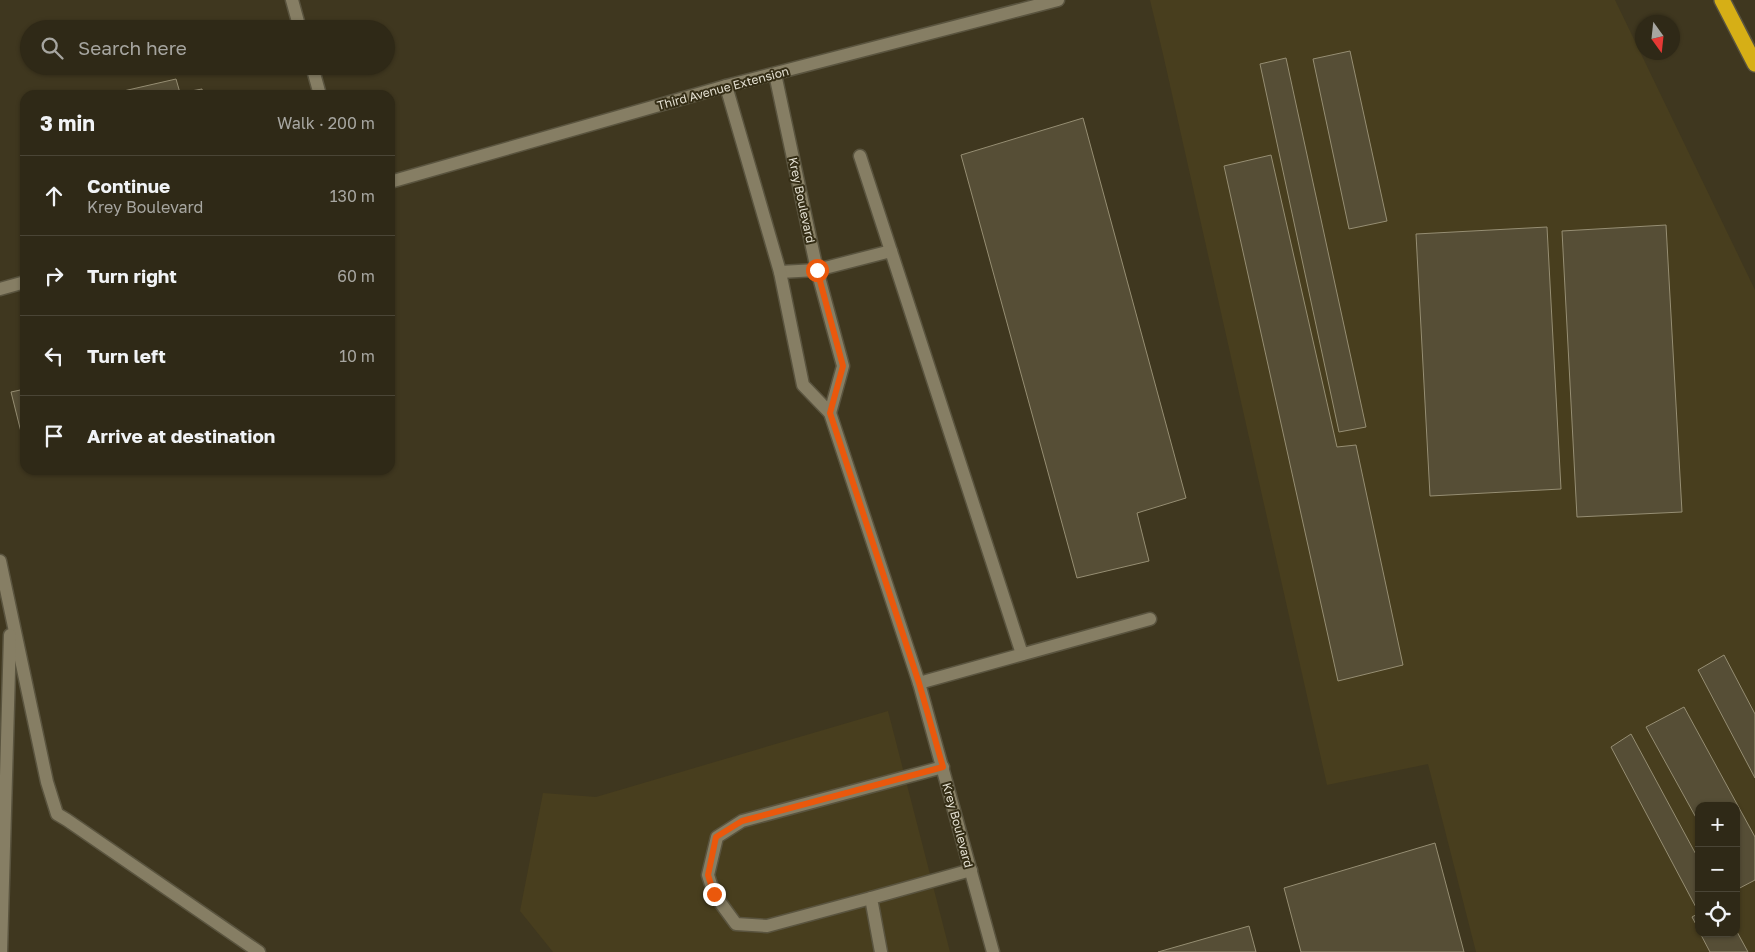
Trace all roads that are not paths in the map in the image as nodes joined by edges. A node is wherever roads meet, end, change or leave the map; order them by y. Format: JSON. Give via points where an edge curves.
{"nodes":[{"id":1,"x":292,"y":0,"type":"edge"},
{"id":2,"x":1058,"y":0,"type":"edge"},
{"id":3,"x":1722,"y":0,"type":"edge"},
{"id":4,"x":298,"y":20,"type":"edge"},
{"id":5,"x":1755,"y":64,"type":"edge"},
{"id":6,"x":775,"y":74,"type":"junction"},
{"id":7,"x":314,"y":75,"type":"edge"},
{"id":8,"x":726,"y":86,"type":"junction"},
{"id":9,"x":319,"y":90,"type":"edge"},
{"id":10,"x":860,"y":156,"type":"dead end"},
{"id":11,"x":395,"y":181,"type":"edge"},
{"id":12,"x":891,"y":251,"type":"junction"},
{"id":13,"x":817,"y":270,"type":"junction"},
{"id":14,"x":780,"y":272,"type":"junction"},
{"id":15,"x":20,"y":283,"type":"edge"},
{"id":16,"x":0,"y":289,"type":"edge"},
{"id":17,"x":830,"y":413,"type":"junction"},
{"id":18,"x":0,"y":561,"type":"edge"},
{"id":19,"x":11,"y":615,"type":"junction"},
{"id":20,"x":1150,"y":618,"type":"dead end"},
{"id":21,"x":1022,"y":654,"type":"junction"},
{"id":22,"x":919,"y":683,"type":"junction"},
{"id":23,"x":943,"y":767,"type":"junction"},
{"id":24,"x":971,"y":870,"type":"junction"},
{"id":25,"x":871,"y":898,"type":"junction"},
{"id":26,"x":1,"y":952,"type":"edge"},
{"id":27,"x":259,"y":952,"type":"edge"},
{"id":28,"x":881,"y":952,"type":"edge"},
{"id":29,"x":993,"y":952,"type":"edge"}],
"edges":[{"from":1,"to":4,"type":"street"},
{"from":2,"to":6,"type":"street","name":"Third Avenue Extension"},
{"from":3,"to":5,"type":"highway"},
{"from":6,"to":8,"type":"street","name":"Third Avenue Extension"},
{"from":6,"to":13,"type":"street","name":"Krey Boulevard"},
{"from":7,"to":9,"type":"street"},
{"from":8,"to":11,"type":"street","name":"Third Avenue Extension"},
{"from":8,"to":14,"type":"street","name":"Krey Boulevard"},
{"from":10,"to":12,"type":"street"},
{"from":12,"to":13,"type":"street"},
{"from":12,"to":21,"type":"street"},
{"from":13,"to":14,"type":"street"},
{"from":13,"to":17,"type":"street","name":"Krey Boulevard","via":[[843,366]]},
{"from":14,"to":17,"type":"street","name":"Krey Boulevard","via":[[803,385]]},
{"from":15,"to":16,"type":"street"},
{"from":17,"to":22,"type":"street","name":"Krey Boulevard"},
{"from":18,"to":19,"type":"street"},
{"from":19,"to":26,"type":"street"},
{"from":19,"to":27,"type":"street","via":[[47,782],[57,814]]},
{"from":20,"to":21,"type":"street"},
{"from":21,"to":22,"type":"street"},
{"from":22,"to":23,"type":"street","name":"Krey Boulevard"},
{"from":23,"to":24,"type":"street","name":"Krey Boulevard"},
{"from":23,"to":25,"type":"street","via":[[742,821],[716,837],[708,875],[714,894],[736,924],[767,926]]},
{"from":24,"to":25,"type":"street"},
{"from":24,"to":29,"type":"street","name":"Krey Boulevard"},
{"from":25,"to":28,"type":"street"}]}
